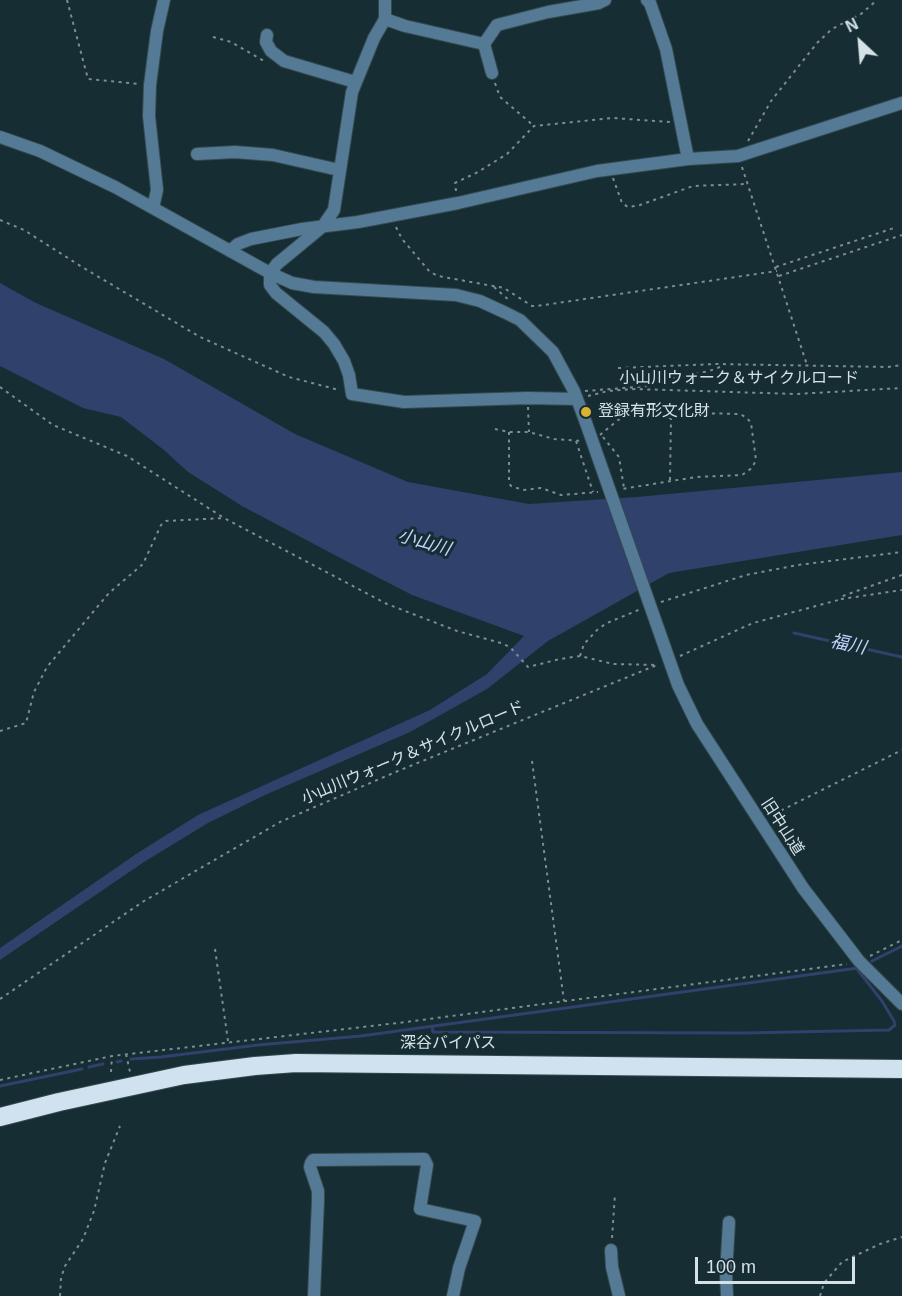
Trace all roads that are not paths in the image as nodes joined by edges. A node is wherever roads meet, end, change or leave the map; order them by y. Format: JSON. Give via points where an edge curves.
{"nodes":[{"id":1,"x":164,"y":0,"type":"edge"},
{"id":2,"x":385,"y":0,"type":"edge"},
{"id":3,"x":605,"y":0,"type":"edge"},
{"id":4,"x":647,"y":0,"type":"edge"},
{"id":5,"x":385,"y":20,"type":"junction"},
{"id":6,"x":267,"y":35,"type":"dead end"},
{"id":7,"x":484,"y":44,"type":"junction"},
{"id":8,"x":492,"y":73,"type":"road end"},
{"id":9,"x":355,"y":82,"type":"junction"},
{"id":10,"x":902,"y":103,"type":"edge"},
{"id":11,"x":0,"y":137,"type":"edge"},
{"id":12,"x":197,"y":154,"type":"dead end"},
{"id":13,"x":688,"y":159,"type":"junction"},
{"id":14,"x":339,"y":170,"type":"junction"},
{"id":15,"x":153,"y":207,"type":"junction"},
{"id":16,"x":323,"y":226,"type":"junction"},
{"id":17,"x":230,"y":251,"type":"junction"},
{"id":18,"x":270,"y":273,"type":"junction"},
{"id":19,"x":575,"y":395,"type":"junction"},
{"id":20,"x":902,"y":1004,"type":"edge"},
{"id":21,"x":902,"y":1069,"type":"edge"},
{"id":22,"x":132,"y":1080,"type":"junction"},
{"id":23,"x":0,"y":1117,"type":"edge"},
{"id":24,"x":0,"y":1129,"type":"edge"},
{"id":25,"x":729,"y":1222,"type":"dead end"},
{"id":26,"x":611,"y":1250,"type":"road end"},
{"id":27,"x":314,"y":1296,"type":"edge"},
{"id":28,"x":453,"y":1296,"type":"edge"},
{"id":29,"x":619,"y":1296,"type":"edge"},
{"id":30,"x":727,"y":1296,"type":"edge"}],
"edges":[{"from":1,"to":15,"type":"street","via":[[150,85],[149,116],[157,190]]},
{"from":2,"to":5,"type":"street"},
{"from":3,"to":7,"type":"street","via":[[497,26]]},
{"from":4,"to":13,"type":"street","via":[[666,49]]},
{"from":5,"to":7,"type":"street"},
{"from":5,"to":9,"type":"street"},
{"from":6,"to":9,"type":"street","via":[[266,42],[284,61]]},
{"from":7,"to":8,"type":"street"},
{"from":9,"to":14,"type":"street"},
{"from":10,"to":13,"type":"street","via":[[738,156]]},
{"from":11,"to":15,"type":"street","name":"旧中山道","via":[[53,157]]},
{"from":12,"to":14,"type":"street","via":[[273,155]]},
{"from":13,"to":16,"type":"street","via":[[555,179],[458,203]]},
{"from":14,"to":16,"type":"street","via":[[334,210]]},
{"from":15,"to":17,"type":"street","name":"旧中山道"},
{"from":16,"to":17,"type":"street","via":[[251,239]]},
{"from":16,"to":18,"type":"street"},
{"from":17,"to":18,"type":"street","name":"旧中山道"},
{"from":18,"to":19,"type":"street","name":"旧中山道","via":[[314,287],[442,294],[480,301],[519,319],[538,335],[553,352]]},
{"from":18,"to":19,"type":"street","via":[[270,285],[276,293],[334,344],[347,368],[352,394],[404,402]]},
{"from":19,"to":20,"type":"street","name":"旧中山道","bridge":true,"via":[[678,685],[705,738],[803,888],[859,961]]},
{"from":21,"to":22,"type":"highway","name":"深谷バイパス","via":[[296,1063]]},
{"from":22,"to":23,"type":"highway","name":"深谷バイパス"},
{"from":22,"to":24,"type":"highway","via":[[92,1101]]},
{"from":25,"to":30,"type":"street"},
{"from":26,"to":29,"type":"street"},
{"from":27,"to":28,"type":"street","via":[[318,1201],[310,1167],[314,1161],[424,1159],[427,1165],[420,1209],[475,1221]]}]}
